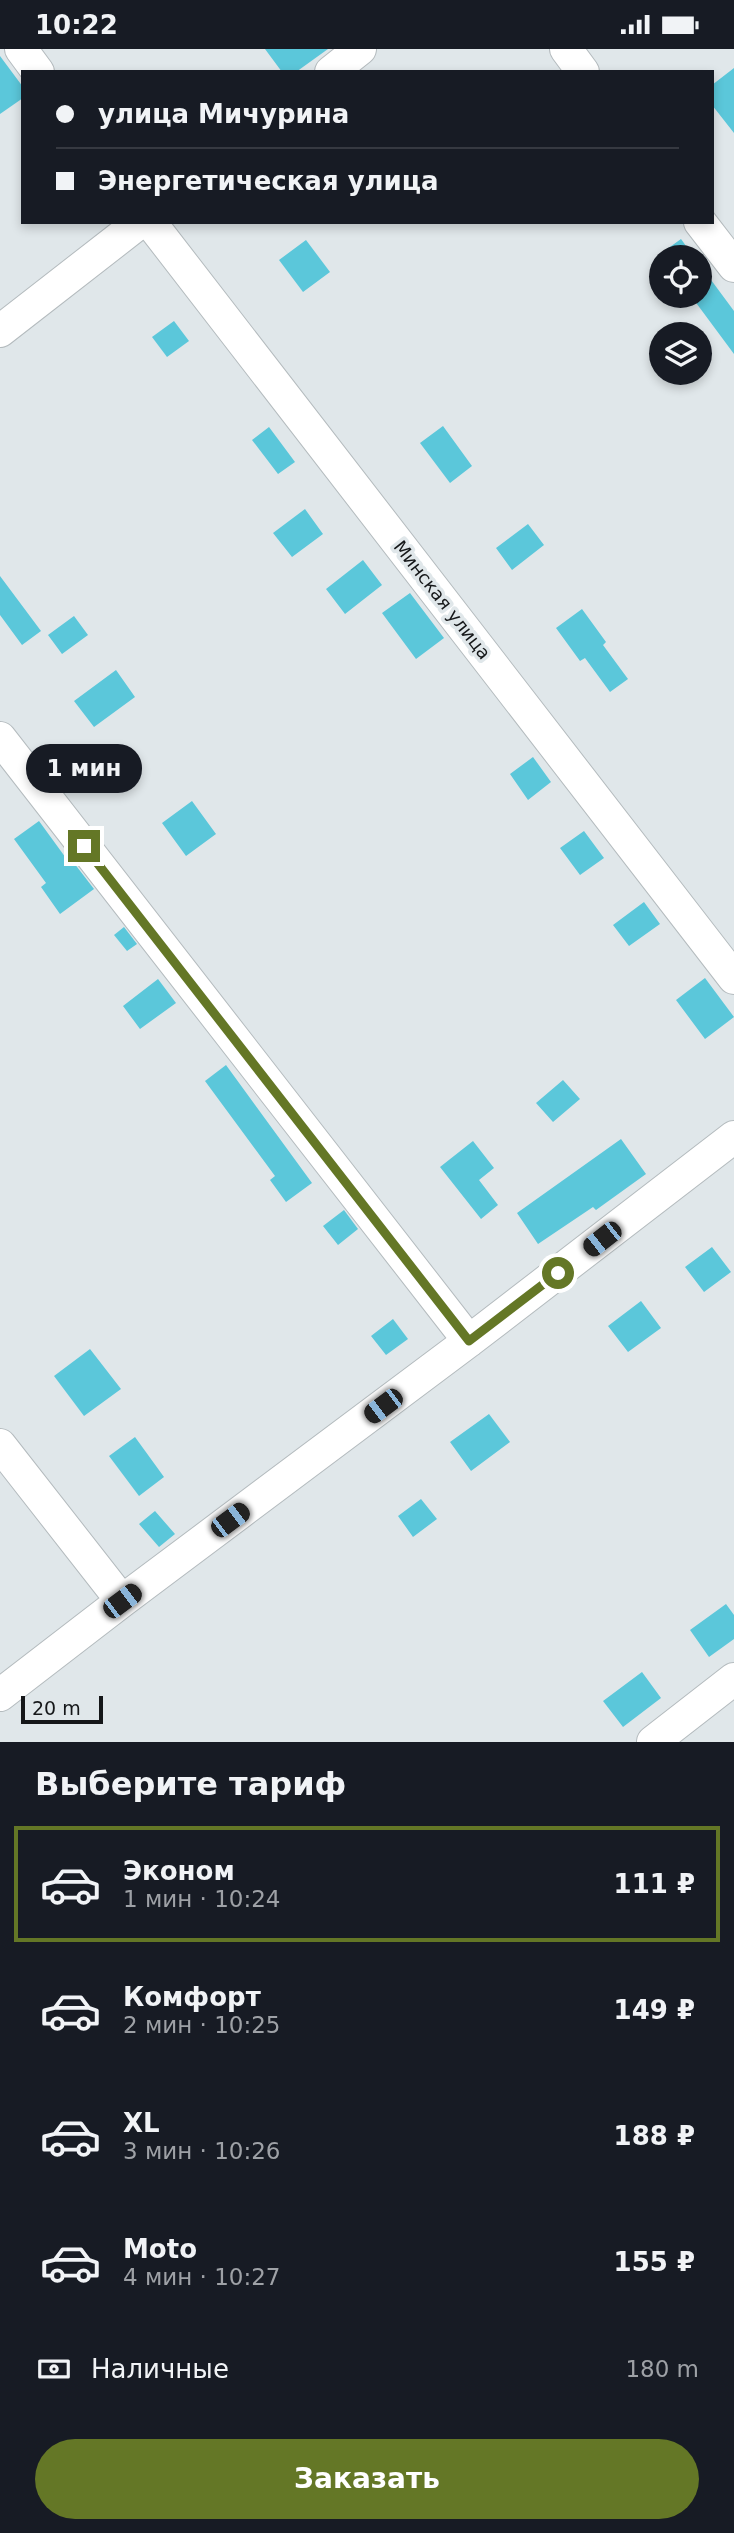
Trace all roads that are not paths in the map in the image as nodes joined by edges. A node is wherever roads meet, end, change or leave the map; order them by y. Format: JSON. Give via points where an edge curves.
{"nodes":[{"id":1,"x":21,"y":49,"type":"edge"},
{"id":2,"x":360,"y":49,"type":"edge"},
{"id":3,"x":566,"y":49,"type":"edge"},
{"id":4,"x":37,"y":70,"type":"edge"},
{"id":5,"x":334,"y":70,"type":"edge"},
{"id":6,"x":582,"y":70,"type":"edge"},
{"id":7,"x":137,"y":224,"type":"edge"},
{"id":8,"x":152,"y":224,"type":"edge"},
{"id":9,"x":702,"y":224,"type":"edge"},
{"id":10,"x":734,"y":266,"type":"edge"},
{"id":11,"x":0,"y":331,"type":"edge"},
{"id":12,"x":0,"y":738,"type":"edge"},
{"id":13,"x":734,"y":978,"type":"edge"},
{"id":14,"x":734,"y":1137,"type":"edge"},
{"id":15,"x":469,"y":1341,"type":"junction"},
{"id":16,"x":0,"y":1445,"type":"edge"},
{"id":17,"x":122,"y":1601,"type":"junction"},
{"id":18,"x":734,"y":1679,"type":"edge"},
{"id":19,"x":0,"y":1695,"type":"edge"},
{"id":20,"x":653,"y":1742,"type":"edge"}],
"edges":[{"from":1,"to":4,"type":"street"},
{"from":2,"to":5,"type":"street"},
{"from":3,"to":6,"type":"street"},
{"from":7,"to":11,"type":"street"},
{"from":8,"to":13,"type":"street","name":"Минская улица"},
{"from":9,"to":10,"type":"street"},
{"from":12,"to":15,"type":"street"},
{"from":14,"to":15,"type":"street"},
{"from":15,"to":17,"type":"street"},
{"from":16,"to":17,"type":"street"},
{"from":17,"to":19,"type":"street"},
{"from":18,"to":20,"type":"street"}]}
